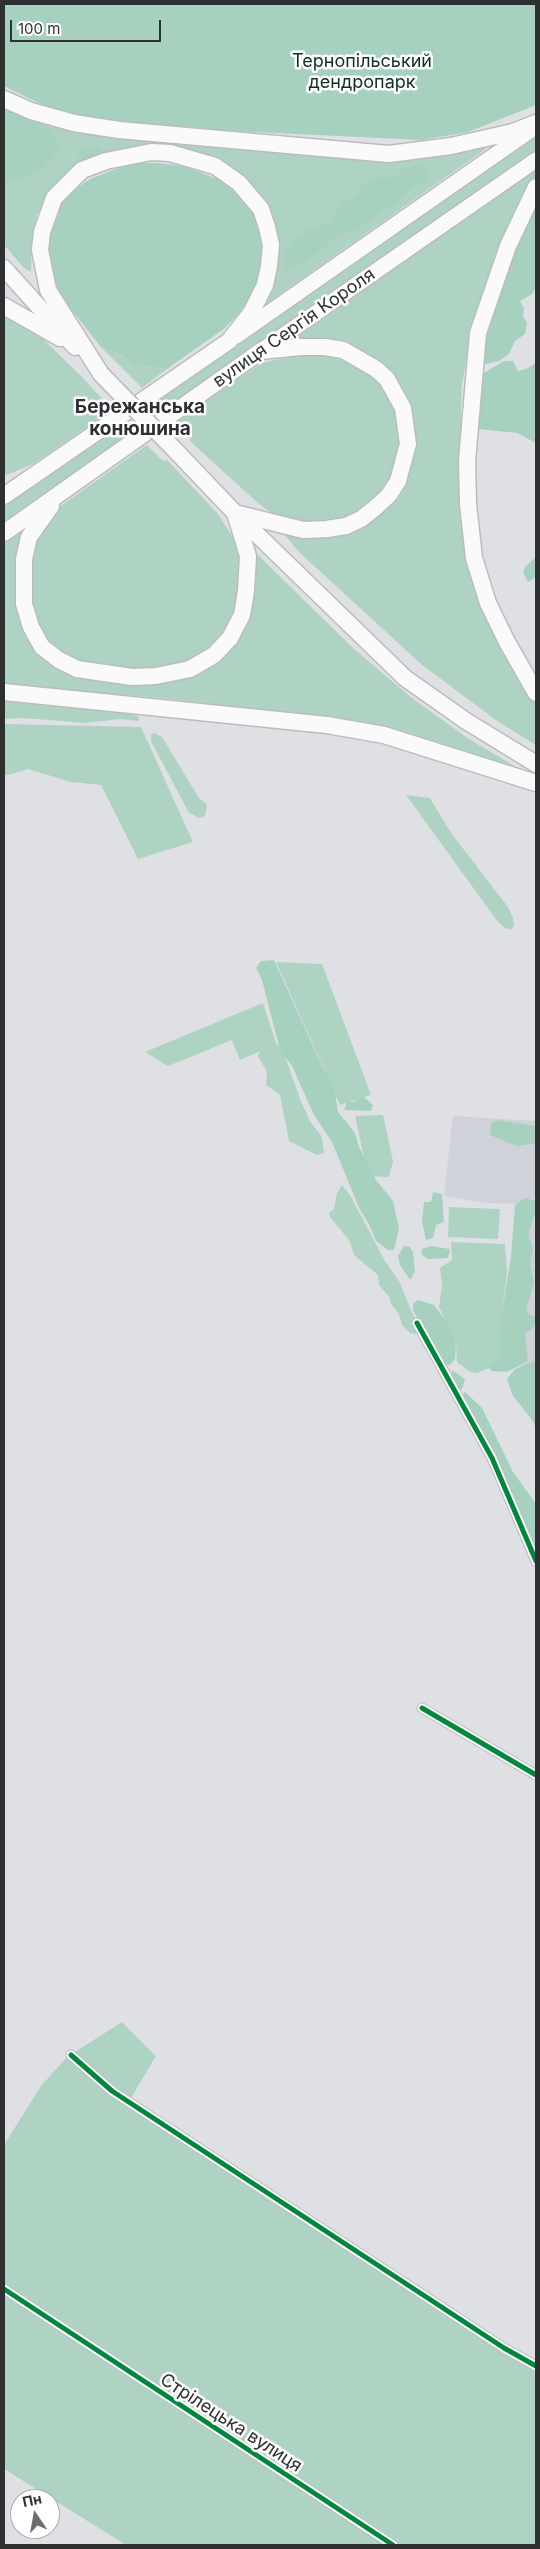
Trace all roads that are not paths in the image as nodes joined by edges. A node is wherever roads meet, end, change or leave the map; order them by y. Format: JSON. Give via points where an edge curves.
{"nodes":[{"id":1,"x":4,"y":99,"type":"edge"},
{"id":2,"x":536,"y":125,"type":"edge"},
{"id":3,"x":536,"y":160,"type":"edge"},
{"id":4,"x":536,"y":187,"type":"edge"},
{"id":5,"x":4,"y":268,"type":"edge"},
{"id":6,"x":4,"y":306,"type":"edge"},
{"id":7,"x":229,"y":341,"type":"junction"},
{"id":8,"x":75,"y":347,"type":"junction"},
{"id":9,"x":261,"y":351,"type":"junction"},
{"id":10,"x":101,"y":374,"type":"junction"},
{"id":11,"x":45,"y":467,"type":"junction"},
{"id":12,"x":4,"y":484,"type":"edge"},
{"id":13,"x":62,"y":492,"type":"junction"},
{"id":14,"x":4,"y":496,"type":"edge"},
{"id":15,"x":235,"y":513,"type":"junction"},
{"id":16,"x":4,"y":533,"type":"edge"},
{"id":17,"x":4,"y":692,"type":"edge"},
{"id":18,"x":536,"y":693,"type":"edge"},
{"id":19,"x":536,"y":764,"type":"edge"},
{"id":20,"x":536,"y":783,"type":"edge"},
{"id":21,"x":417,"y":1322,"type":"dead end"},
{"id":22,"x":536,"y":1561,"type":"edge"},
{"id":23,"x":422,"y":1708,"type":"dead end"},
{"id":24,"x":536,"y":1775,"type":"edge"},
{"id":25,"x":70,"y":2055,"type":"dead end"},
{"id":26,"x":4,"y":2290,"type":"edge"},
{"id":27,"x":536,"y":2366,"type":"edge"},
{"id":28,"x":393,"y":2545,"type":"edge"}],
"edges":[{"from":1,"to":2,"type":"highway","via":[[31,111],[74,123],[119,130],[389,154],[451,146]]},
{"from":2,"to":7,"type":"main road","name":"вулиця Сергія Короля"},
{"from":3,"to":9,"type":"main road","name":"вулиця Сергія Короля"},
{"from":4,"to":18,"type":"highway","via":[[508,246],[478,333],[467,461],[474,558],[491,610]]},
{"from":5,"to":8,"type":"highway"},
{"from":6,"to":8,"type":"highway"},
{"from":7,"to":10,"type":"highway","via":[[251,313],[265,285],[271,245],[261,209],[238,183],[215,166],[198,160],[151,152],[106,161],[82,170],[54,198],[42,232],[40,250],[48,290]]},
{"from":7,"to":11,"type":"highway","name":"вулиця Сергія Короля"},
{"from":8,"to":10,"type":"highway"},
{"from":9,"to":13,"type":"highway","name":"вулиця Сергія Короля"},
{"from":9,"to":15,"type":"highway","via":[[325,347],[343,350],[376,369],[396,392],[403,408],[408,444],[405,463],[389,495],[361,519],[346,526],[303,530]]},
{"from":10,"to":15,"type":"highway","bridge":true},
{"from":11,"to":12,"type":"highway"},
{"from":11,"to":14,"type":"highway","name":"вулиця Сергія Короля"},
{"from":13,"to":15,"type":"highway","via":[[29,537],[24,559],[24,604],[31,627],[42,647],[76,670],[132,677],[190,669],[214,655],[230,638],[242,615],[248,556]]},
{"from":13,"to":16,"type":"highway","name":"вулиця Сергія Короля"},
{"from":15,"to":19,"type":"highway","via":[[405,678]]},
{"from":17,"to":20,"type":"highway","via":[[328,725],[384,735]]},
{"from":21,"to":22,"type":"street","via":[[492,1458]]},
{"from":23,"to":24,"type":"street"},
{"from":25,"to":27,"type":"street","via":[[112,2091],[483,2335]]},
{"from":26,"to":28,"type":"street","name":"Стрілецька вулиця"}]}
